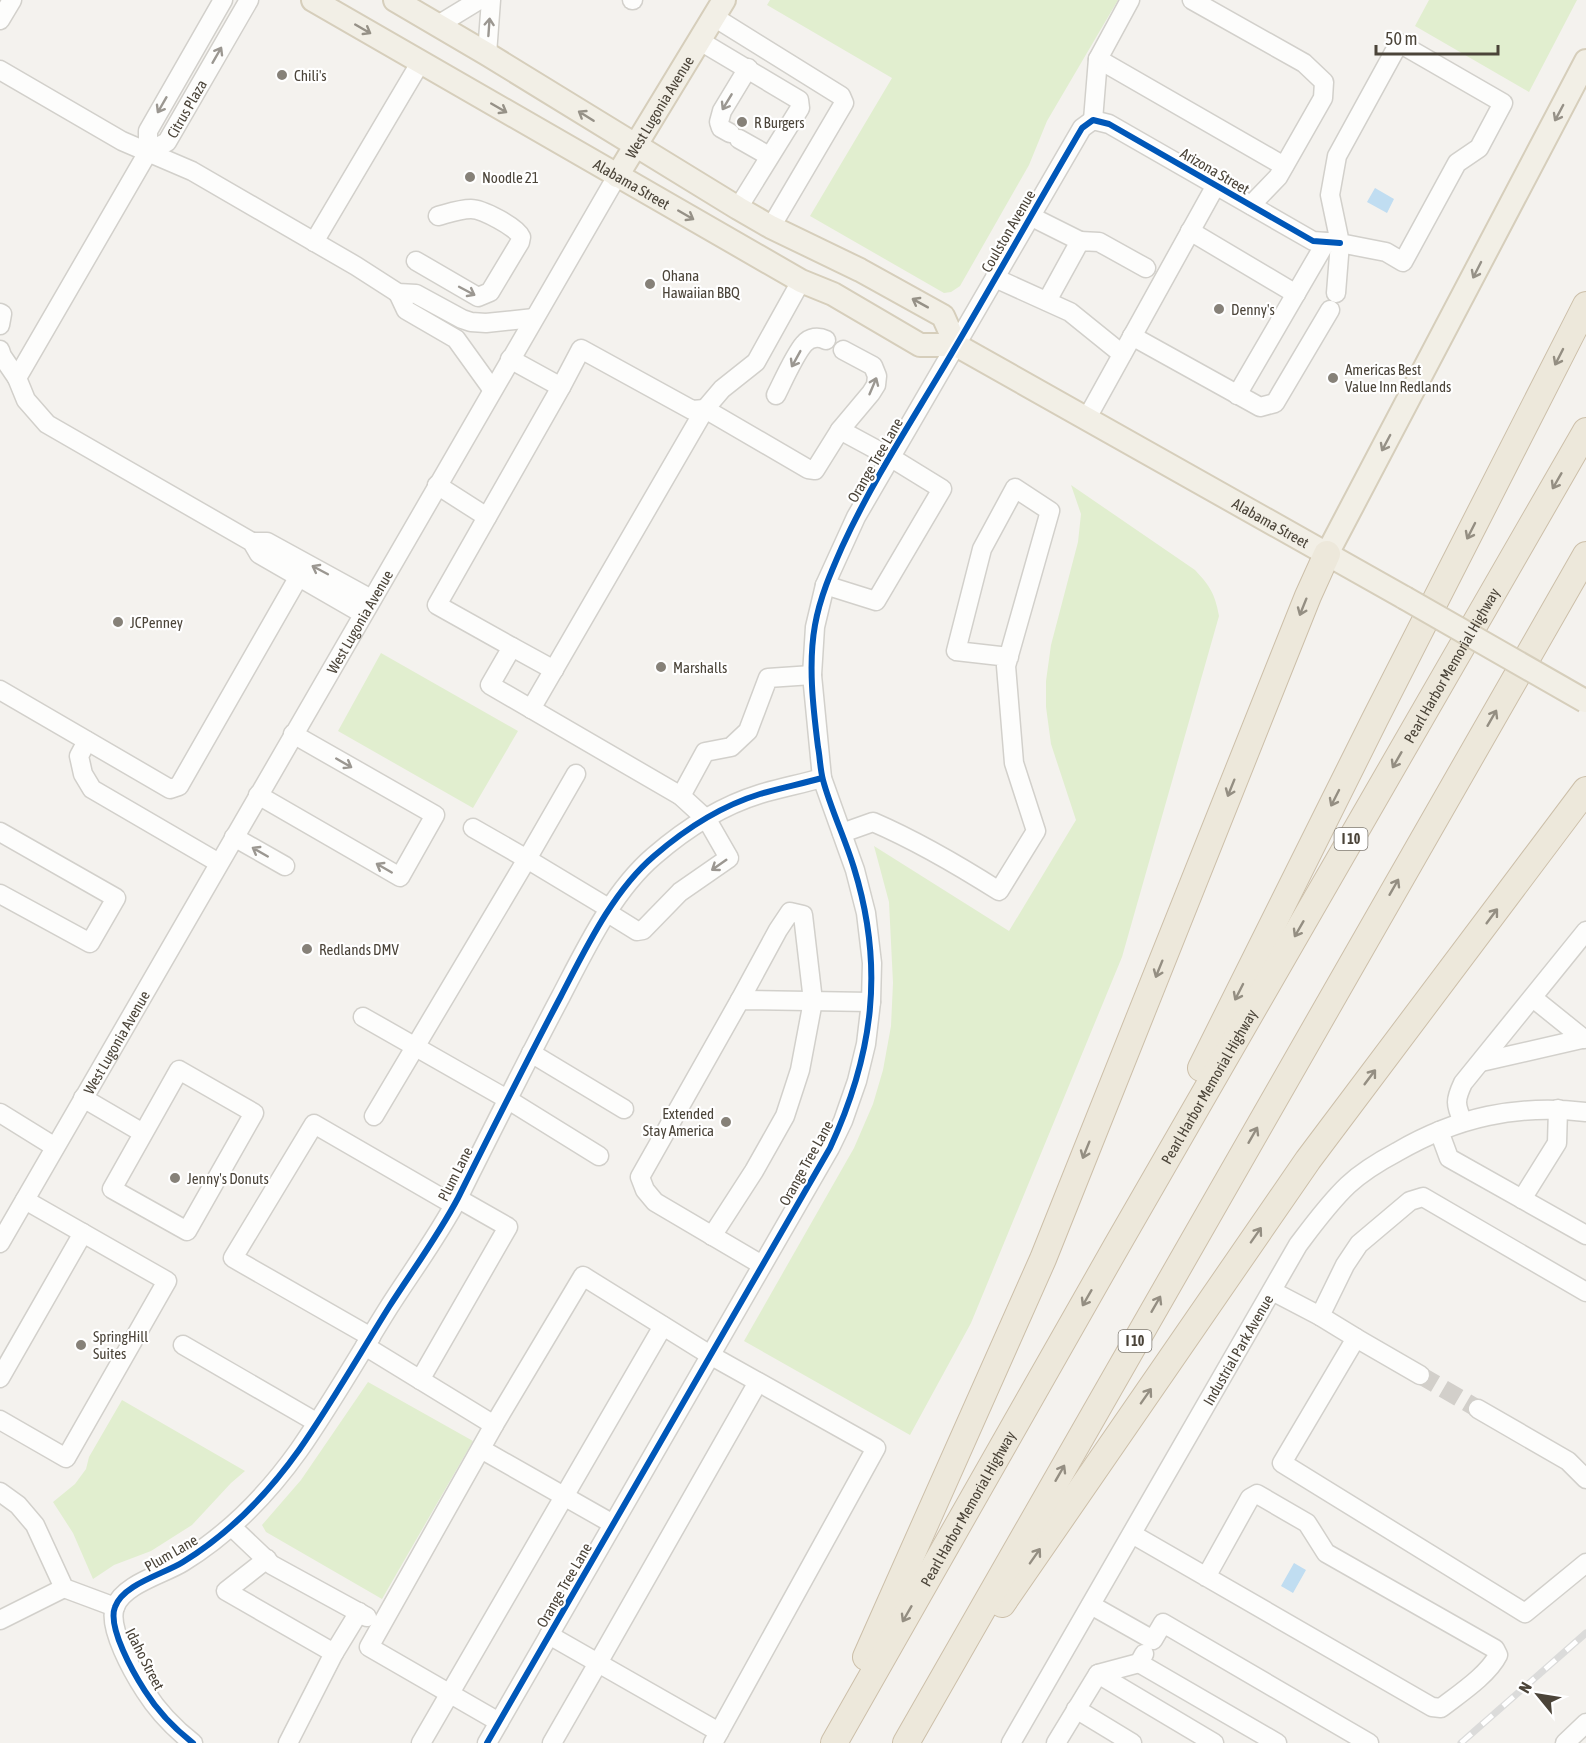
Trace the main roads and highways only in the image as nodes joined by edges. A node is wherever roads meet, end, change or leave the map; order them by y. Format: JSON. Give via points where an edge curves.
{"nodes":[{"id":1,"x":313,"y":0,"type":"edge"},
{"id":2,"x":394,"y":0,"type":"edge"},
{"id":3,"x":719,"y":9,"type":"edge"},
{"id":4,"x":1586,"y":61,"type":"edge"},
{"id":5,"x":635,"y":147,"type":"junction"},
{"id":6,"x":617,"y":176,"type":"junction"},
{"id":7,"x":1586,"y":305,"type":"edge"},
{"id":8,"x":956,"y":345,"type":"junction"},
{"id":9,"x":1586,"y":431,"type":"edge"},
{"id":10,"x":1328,"y":554,"type":"junction"},
{"id":11,"x":1586,"y":555,"type":"edge"},
{"id":12,"x":1586,"y":588,"type":"edge"},
{"id":13,"x":1545,"y":627,"type":"junction"},
{"id":14,"x":1585,"y":702,"type":"edge"},
{"id":15,"x":1586,"y":790,"type":"edge"},
{"id":16,"x":1116,"y":1247,"type":"junction"},
{"id":17,"x":828,"y":1743,"type":"edge"},
{"id":18,"x":834,"y":1743,"type":"edge"},
{"id":19,"x":906,"y":1743,"type":"edge"}],
"edges":[{"from":1,"to":6,"type":"main road","name":"Alabama Street","one_way":true},
{"from":5,"to":2,"type":"main road","one_way":true},
{"from":3,"to":5,"type":"main road","name":"West Lugonia Avenue"},
{"from":4,"to":10,"type":"main road","one_way":true},
{"from":5,"to":6,"type":"main road","name":"West Lugonia Avenue"},
{"from":8,"to":5,"type":"main road","one_way":true,"via":[[943,316],[771,227]]},
{"from":6,"to":8,"type":"main road","name":"Alabama Street","one_way":true,"via":[[920,345]]},
{"from":7,"to":16,"type":"highway","one_way":true,"via":[[1260,949]]},
{"from":8,"to":10,"type":"main road","name":"Alabama Street"},
{"from":9,"to":16,"type":"highway","name":"Pearl Harbor Memorial Highway","number":"I 10","one_way":true},
{"from":10,"to":14,"type":"main road","name":"Alabama Street","bridge":true},
{"from":10,"to":17,"type":"highway","one_way":true,"via":[[1303,607],[1042,1259]]},
{"from":11,"to":13,"type":"highway","number":"I 10"},
{"from":12,"to":13,"type":"highway"},
{"from":19,"to":13,"type":"highway","number":"I 10","one_way":true},
{"from":19,"to":15,"type":"highway","one_way":true,"via":[[1308,1160]]},
{"from":16,"to":18,"type":"highway","name":"Pearl Harbor Memorial Highway","number":"I 10","one_way":true}]}
